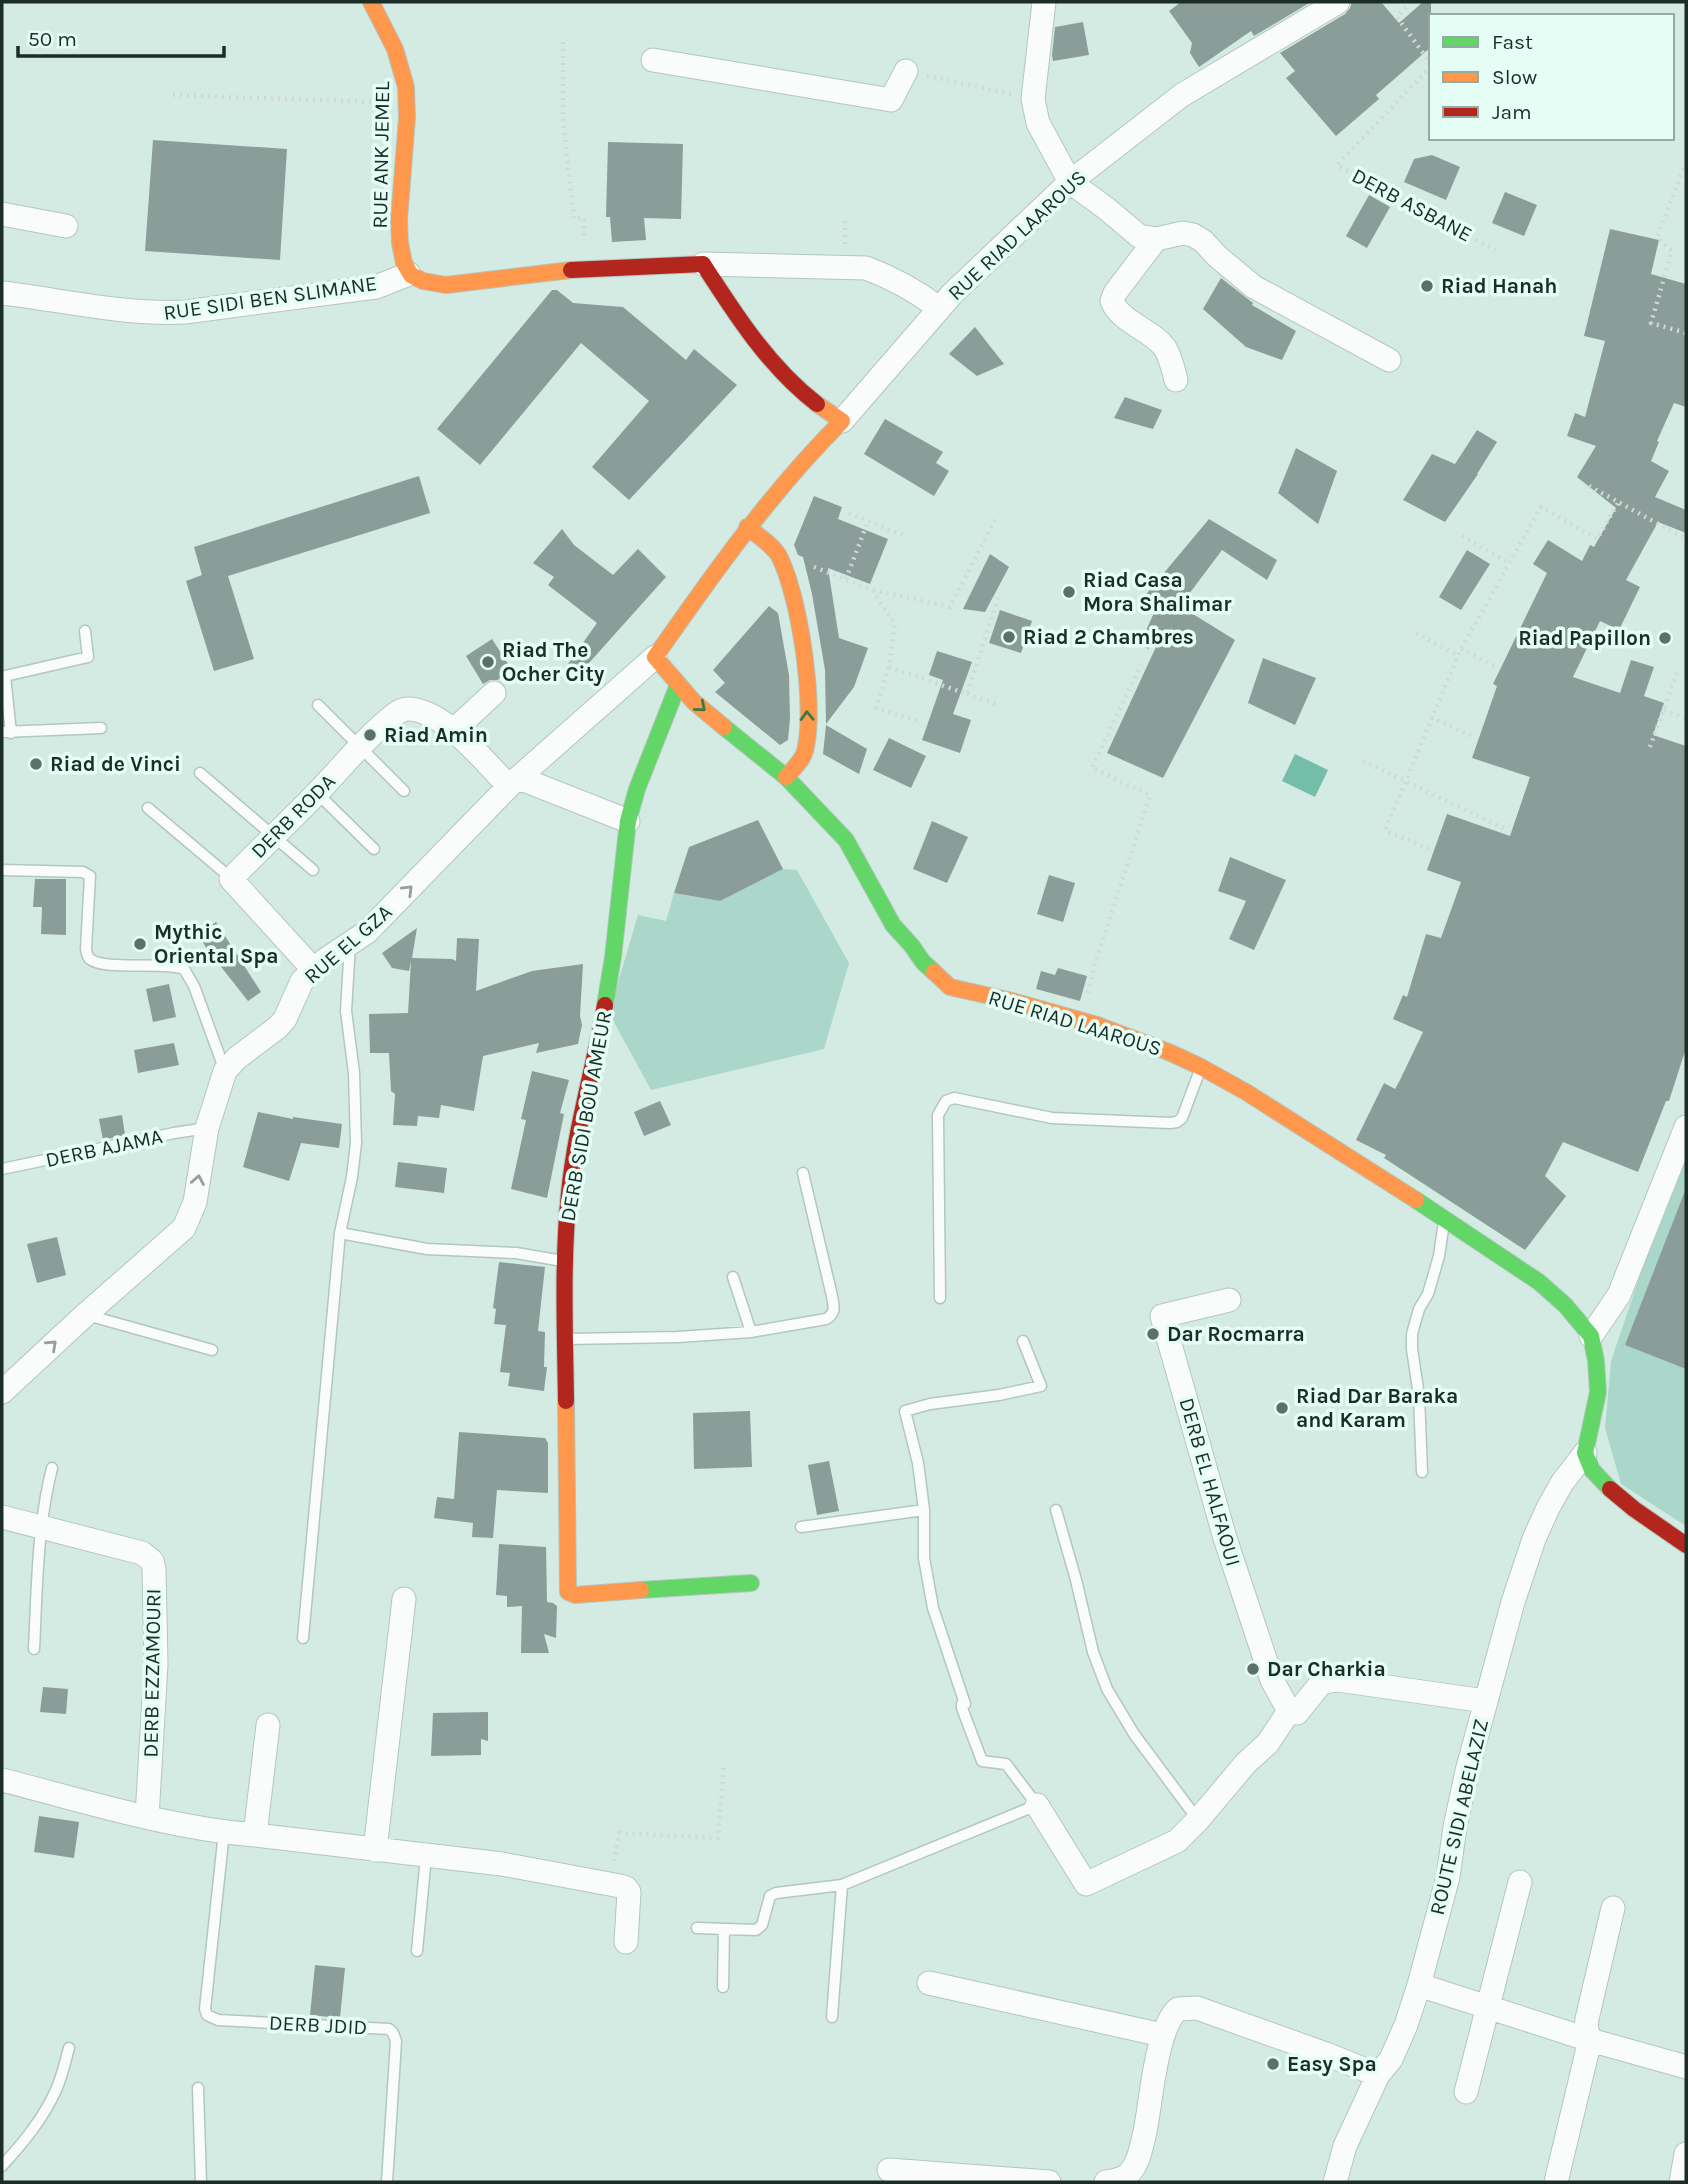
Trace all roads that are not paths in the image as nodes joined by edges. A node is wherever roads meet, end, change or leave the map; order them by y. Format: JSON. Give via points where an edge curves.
{"nodes":[{"id":1,"x":371,"y":2,"type":"edge"},
{"id":2,"x":1044,"y":2,"type":"edge"},
{"id":3,"x":1338,"y":2,"type":"edge"},
{"id":4,"x":653,"y":60,"type":"dead end"},
{"id":5,"x":906,"y":71,"type":"road end"},
{"id":6,"x":1070,"y":182,"type":"junction"},
{"id":7,"x":2,"y":214,"type":"edge"},
{"id":8,"x":66,"y":226,"type":"dead end"},
{"id":9,"x":1156,"y":239,"type":"junction"},
{"id":10,"x":703,"y":264,"type":"junction"},
{"id":11,"x":409,"y":274,"type":"junction"},
{"id":12,"x":2,"y":293,"type":"edge"},
{"id":13,"x":939,"y":308,"type":"junction"},
{"id":14,"x":1389,"y":360,"type":"dead end"},
{"id":15,"x":1176,"y":380,"type":"dead end"},
{"id":16,"x":842,"y":421,"type":"junction"},
{"id":17,"x":747,"y":527,"type":"junction"},
{"id":18,"x":85,"y":631,"type":"dead end"},
{"id":19,"x":655,"y":657,"type":"junction"},
{"id":20,"x":678,"y":685,"type":"junction"},
{"id":21,"x":494,"y":693,"type":"dead end"},
{"id":22,"x":318,"y":705,"type":"dead end"},
{"id":23,"x":101,"y":728,"type":"dead end"},
{"id":24,"x":453,"y":730,"type":"junction"},
{"id":25,"x":6,"y":732,"type":"edge"},
{"id":26,"x":360,"y":746,"type":"junction"},
{"id":27,"x":200,"y":773,"type":"dead end"},
{"id":28,"x":786,"y":777,"type":"junction"},
{"id":29,"x":514,"y":782,"type":"junction"},
{"id":30,"x":404,"y":791,"type":"dead end"},
{"id":31,"x":317,"y":793,"type":"junction"},
{"id":32,"x":148,"y":808,"type":"dead end"},
{"id":33,"x":628,"y":821,"type":"junction"},
{"id":34,"x":273,"y":835,"type":"junction"},
{"id":35,"x":374,"y":849,"type":"dead end"},
{"id":36,"x":2,"y":870,"type":"edge"},
{"id":37,"x":313,"y":870,"type":"dead end"},
{"id":38,"x":232,"y":878,"type":"junction"},
{"id":39,"x":350,"y":944,"type":"junction"},
{"id":40,"x":313,"y":969,"type":"junction"},
{"id":41,"x":1201,"y":1068,"type":"junction"},
{"id":42,"x":225,"y":1072,"type":"junction"},
{"id":43,"x":1686,"y":1127,"type":"edge"},
{"id":44,"x":207,"y":1128,"type":"junction"},
{"id":45,"x":2,"y":1170,"type":"edge"},
{"id":46,"x":803,"y":1173,"type":"dead end"},
{"id":47,"x":1445,"y":1218,"type":"junction"},
{"id":48,"x":340,"y":1233,"type":"junction"},
{"id":49,"x":565,"y":1261,"type":"junction"},
{"id":50,"x":733,"y":1277,"type":"dead end"},
{"id":51,"x":940,"y":1298,"type":"dead end"},
{"id":52,"x":1229,"y":1300,"type":"dead end"},
{"id":53,"x":85,"y":1315,"type":"junction"},
{"id":54,"x":751,"y":1332,"type":"junction"},
{"id":55,"x":1591,"y":1336,"type":"junction"},
{"id":56,"x":565,"y":1339,"type":"junction"},
{"id":57,"x":1023,"y":1341,"type":"dead end"},
{"id":58,"x":212,"y":1350,"type":"dead end"},
{"id":59,"x":2,"y":1392,"type":"edge"},
{"id":60,"x":1585,"y":1454,"type":"junction"},
{"id":61,"x":52,"y":1468,"type":"dead end"},
{"id":62,"x":1422,"y":1472,"type":"dead end"},
{"id":63,"x":924,"y":1510,"type":"junction"},
{"id":64,"x":1056,"y":1510,"type":"dead end"},
{"id":65,"x":2,"y":1517,"type":"edge"},
{"id":66,"x":40,"y":1526,"type":"junction"},
{"id":67,"x":800,"y":1527,"type":"dead end"},
{"id":68,"x":1686,"y":1545,"type":"edge"},
{"id":69,"x":751,"y":1583,"type":"dead end"},
{"id":70,"x":404,"y":1599,"type":"dead end"},
{"id":71,"x":303,"y":1638,"type":"dead end"},
{"id":72,"x":34,"y":1649,"type":"dead end"},
{"id":73,"x":1485,"y":1700,"type":"junction"},
{"id":74,"x":1289,"y":1711,"type":"junction"},
{"id":75,"x":268,"y":1725,"type":"dead end"},
{"id":76,"x":2,"y":1780,"type":"edge"},
{"id":77,"x":1037,"y":1805,"type":"junction"},
{"id":78,"x":147,"y":1817,"type":"junction"},
{"id":79,"x":1198,"y":1820,"type":"junction"},
{"id":80,"x":223,"y":1832,"type":"junction"},
{"id":81,"x":255,"y":1835,"type":"junction"},
{"id":82,"x":375,"y":1850,"type":"junction"},
{"id":83,"x":426,"y":1856,"type":"junction"},
{"id":84,"x":1520,"y":1882,"type":"dead end"},
{"id":85,"x":842,"y":1885,"type":"junction"},
{"id":86,"x":1613,"y":1908,"type":"dead end"},
{"id":87,"x":697,"y":1928,"type":"dead end"},
{"id":88,"x":724,"y":1930,"type":"junction"},
{"id":89,"x":626,"y":1942,"type":"dead end"},
{"id":90,"x":417,"y":1951,"type":"dead end"},
{"id":91,"x":929,"y":1983,"type":"dead end"},
{"id":92,"x":1419,"y":1985,"type":"junction"},
{"id":93,"x":723,"y":1987,"type":"dead end"},
{"id":94,"x":1489,"y":2006,"type":"junction"},
{"id":95,"x":832,"y":2017,"type":"dead end"},
{"id":96,"x":1162,"y":2035,"type":"junction"},
{"id":97,"x":1590,"y":2040,"type":"junction"},
{"id":98,"x":69,"y":2048,"type":"dead end"},
{"id":99,"x":1686,"y":2067,"type":"edge"},
{"id":100,"x":1378,"y":2075,"type":"junction"},
{"id":101,"x":198,"y":2088,"type":"dead end"},
{"id":102,"x":1465,"y":2092,"type":"dead end"},
{"id":103,"x":1686,"y":2154,"type":"edge"},
{"id":104,"x":2,"y":2166,"type":"edge"},
{"id":105,"x":889,"y":2171,"type":"dead end"},
{"id":106,"x":201,"y":2182,"type":"edge"},
{"id":107,"x":387,"y":2182,"type":"edge"},
{"id":108,"x":1049,"y":2182,"type":"edge"},
{"id":109,"x":1106,"y":2182,"type":"edge"},
{"id":110,"x":1335,"y":2182,"type":"edge"},
{"id":111,"x":1556,"y":2182,"type":"edge"},
{"id":112,"x":1681,"y":2182,"type":"edge"}],
"edges":[{"from":1,"to":11,"type":"street","name":"RUE ANK JEMEL","via":[[403,70],[407,103],[399,233]]},
{"from":2,"to":6,"type":"street","via":[[1033,99],[1038,123]]},
{"from":3,"to":6,"type":"street","name":"RUE RIAD LAAROUS","via":[[1182,95]]},
{"from":4,"to":5,"type":"street","via":[[891,100]]},
{"from":6,"to":9,"type":"street","via":[[1139,236]]},
{"from":6,"to":13,"type":"street","name":"RUE RIAD LAAROUS"},
{"from":7,"to":8,"type":"street"},
{"from":9,"to":14,"type":"street","via":[[1193,235],[1254,287]]},
{"from":9,"to":15,"type":"street","via":[[1112,301],[1165,348]]},
{"from":10,"to":11,"type":"street","via":[[584,268],[446,285]]},
{"from":10,"to":13,"type":"street","via":[[866,268],[890,277]]},
{"from":10,"to":16,"type":"street","via":[[759,345],[804,393]]},
{"from":11,"to":12,"type":"street","name":"RUE SIDI BEN SLIMANE","via":[[376,287],[185,312],[123,311]]},
{"from":13,"to":16,"type":"street","name":"RUE RIAD LAAROUS"},
{"from":16,"to":17,"type":"street","name":"RUE RIAD LAAROUS"},
{"from":17,"to":19,"type":"street","name":"RUE RIAD LAAROUS"},
{"from":28,"to":17,"type":"street","one_way":true,"via":[[806,754],[807,673],[794,597],[778,553]]},
{"from":18,"to":25,"type":"lane","via":[[88,657],[5,676]]},
{"from":19,"to":20,"type":"street","name":"RUE RIAD LAAROUS"},
{"from":19,"to":29,"type":"street","name":"RUE EL GZA"},
{"from":20,"to":28,"type":"street","name":"RUE RIAD LAAROUS","one_way":true},
{"from":20,"to":33,"type":"street","name":"DERB SIDI BOU AMEUR"},
{"from":21,"to":24,"type":"street"},
{"from":22,"to":26,"type":"lane"},
{"from":23,"to":25,"type":"lane"},
{"from":24,"to":26,"type":"street","name":"DERB RODA","via":[[420,711],[407,709],[396,712]]},
{"from":24,"to":29,"type":"street","name":"DERB RODA"},
{"from":26,"to":30,"type":"lane"},
{"from":26,"to":31,"type":"street","name":"DERB RODA"},
{"from":27,"to":34,"type":"lane"},
{"from":28,"to":41,"type":"street","name":"RUE RIAD LAAROUS","via":[[846,840],[893,925],[950,987],[1082,1021]]},
{"from":29,"to":33,"type":"street"},
{"from":39,"to":29,"type":"street","name":"RUE EL GZA","one_way":true},
{"from":31,"to":34,"type":"street","name":"DERB RODA"},
{"from":31,"to":35,"type":"lane"},
{"from":32,"to":38,"type":"lane"},
{"from":33,"to":49,"type":"street","name":"DERB SIDI BOU AMEUR","via":[[603,1021],[569,1192]]},
{"from":34,"to":37,"type":"lane"},
{"from":34,"to":38,"type":"street","name":"DERB RODA"},
{"from":36,"to":42,"type":"lane","via":[[83,872],[90,876],[88,956],[120,965],[184,969]]},
{"from":38,"to":40,"type":"street"},
{"from":39,"to":40,"type":"street","name":"RUE EL GZA"},
{"from":39,"to":48,"type":"lane","via":[[346,1011],[356,1143]]},
{"from":40,"to":42,"type":"street","name":"RUE EL GZA","via":[[302,981],[285,1019]]},
{"from":41,"to":47,"type":"street","name":"RUE RIAD LAAROUS"},
{"from":41,"to":51,"type":"lane","via":[[1182,1118],[1170,1123],[1052,1118],[954,1098],[946,1101],[938,1115]]},
{"from":42,"to":44,"type":"street","name":"RUE EL GZA"},
{"from":43,"to":55,"type":"street","via":[[1619,1295]]},
{"from":44,"to":45,"type":"lane","name":"DERB AJAMA"},
{"from":53,"to":44,"type":"street","name":"RUE EL GZA","one_way":true,"via":[[184,1228],[195,1202]]},
{"from":46,"to":54,"type":"lane","via":[[834,1311],[826,1320]]},
{"from":47,"to":55,"type":"street","name":"RUE RIAD LAAROUS","via":[[1539,1282]]},
{"from":47,"to":62,"type":"lane","via":[[1439,1256],[1412,1334]]},
{"from":48,"to":49,"type":"lane","via":[[427,1249],[516,1253]]},
{"from":48,"to":71,"type":"lane"},
{"from":49,"to":56,"type":"street","name":"DERB SIDI BOU AMEUR"},
{"from":50,"to":54,"type":"lane"},
{"from":52,"to":74,"type":"street","name":"DERB EL HALFAOUI","via":[[1162,1316],[1225,1538],[1272,1680]]},
{"from":53,"to":58,"type":"lane"},
{"from":59,"to":53,"type":"street","name":"RUE EL GZA","one_way":true},
{"from":54,"to":56,"type":"lane"},
{"from":55,"to":60,"type":"street","via":[[1598,1392]]},
{"from":56,"to":69,"type":"street","name":"DERB SIDI BOU AMEUR","via":[[568,1592]]},
{"from":57,"to":63,"type":"lane","via":[[1041,1386],[905,1411]]},
{"from":60,"to":68,"type":"street","via":[[1605,1485]]},
{"from":60,"to":73,"type":"street","name":"ROUTE SIDI ABELAZIZ","via":[[1562,1483],[1534,1539]]},
{"from":61,"to":66,"type":"lane"},
{"from":63,"to":67,"type":"lane"},
{"from":63,"to":77,"type":"lane","via":[[924,1558],[933,1608],[982,1761],[1006,1764]]},
{"from":64,"to":79,"type":"lane","via":[[1107,1689]]},
{"from":65,"to":66,"type":"street","name":"DERB EZZAMOURI"},
{"from":66,"to":72,"type":"lane"},
{"from":66,"to":78,"type":"street","name":"DERB EZZAMOURI","via":[[142,1553],[152,1561],[156,1664]]},
{"from":70,"to":82,"type":"street"},
{"from":73,"to":74,"type":"street","via":[[1338,1680],[1322,1682],[1297,1713]]},
{"from":73,"to":92,"type":"street","name":"ROUTE SIDI ABELAZIZ","via":[[1448,1877]]},
{"from":74,"to":79,"type":"street","via":[[1268,1743]]},
{"from":75,"to":81,"type":"street"},
{"from":76,"to":78,"type":"street"},
{"from":77,"to":79,"type":"street","via":[[1086,1884],[1177,1841]]},
{"from":77,"to":85,"type":"lane"},
{"from":78,"to":80,"type":"street"},
{"from":80,"to":81,"type":"street"},
{"from":80,"to":107,"type":"lane","name":"DERB JDID","via":[[207,2015],[218,2020],[383,2028],[393,2033]]},
{"from":81,"to":82,"type":"street"},
{"from":82,"to":83,"type":"street"},
{"from":83,"to":89,"type":"street","via":[[502,1864],[626,1888]]},
{"from":83,"to":90,"type":"lane"},
{"from":84,"to":94,"type":"street"},
{"from":85,"to":88,"type":"lane","via":[[776,1893],[767,1901],[759,1929]]},
{"from":85,"to":95,"type":"lane"},
{"from":86,"to":97,"type":"street","via":[[1587,2019]]},
{"from":87,"to":88,"type":"lane"},
{"from":88,"to":93,"type":"lane"},
{"from":91,"to":96,"type":"street"},
{"from":92,"to":94,"type":"street"},
{"from":92,"to":100,"type":"street","name":"ROUTE SIDI ABELAZIZ","via":[[1391,2059]]},
{"from":94,"to":97,"type":"street"},
{"from":94,"to":102,"type":"street"},
{"from":96,"to":100,"type":"street","via":[[1178,2009],[1196,2008]]},
{"from":96,"to":109,"type":"street","via":[[1136,2164],[1126,2176]]},
{"from":97,"to":99,"type":"street"},
{"from":97,"to":111,"type":"street"},
{"from":98,"to":104,"type":"lane","via":[[44,2114]]},
{"from":100,"to":110,"type":"street","name":"ROUTE SIDI ABELAZIZ","via":[[1345,2146]]},
{"from":101,"to":106,"type":"lane"},
{"from":103,"to":112,"type":"street"},
{"from":105,"to":108,"type":"street"}]}
